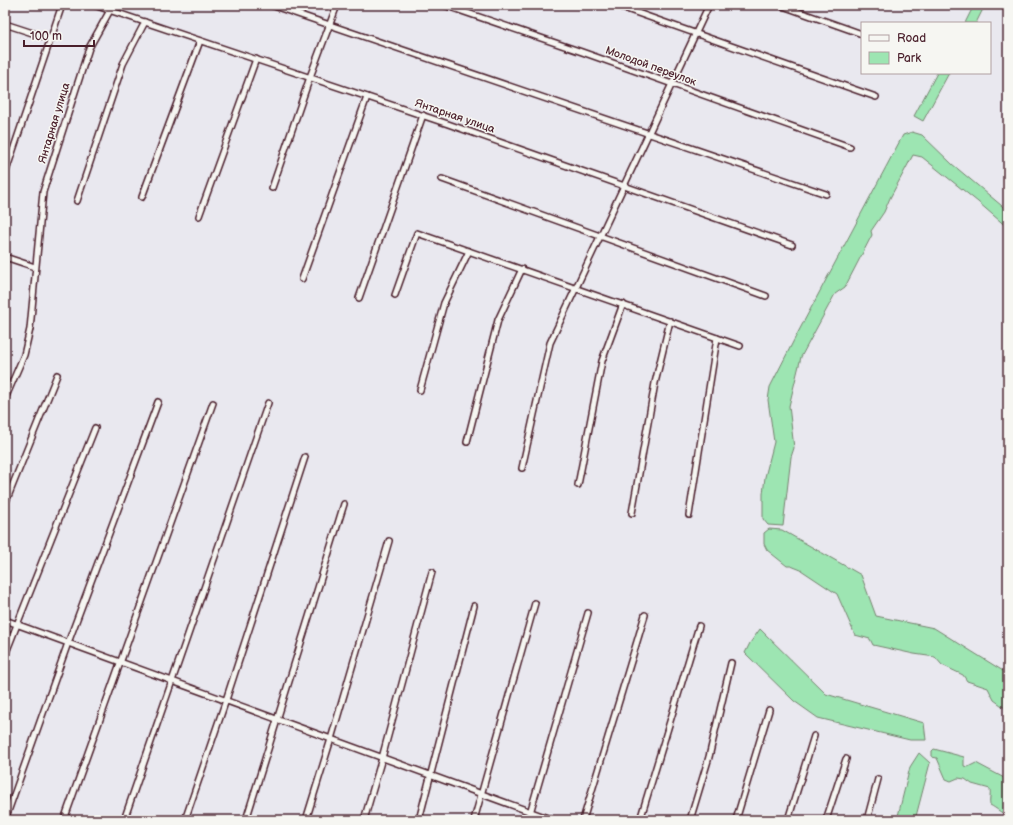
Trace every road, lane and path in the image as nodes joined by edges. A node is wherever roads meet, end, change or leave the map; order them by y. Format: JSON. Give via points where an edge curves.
{"nodes":[{"id":1,"x":62,"y":5,"type":"edge"},
{"id":2,"x":94,"y":5,"type":"edge"},
{"id":3,"x":271,"y":5,"type":"edge"},
{"id":4,"x":337,"y":5,"type":"edge"},
{"id":5,"x":444,"y":5,"type":"edge"},
{"id":6,"x":615,"y":5,"type":"edge"},
{"id":7,"x":709,"y":5,"type":"edge"},
{"id":8,"x":780,"y":5,"type":"edge"},
{"id":9,"x":111,"y":8,"type":"edge"},
{"id":10,"x":145,"y":22,"type":"junction"},
{"id":11,"x":5,"y":24,"type":"edge"},
{"id":12,"x":330,"y":25,"type":"junction"},
{"id":13,"x":696,"y":33,"type":"junction"},
{"id":14,"x":861,"y":34,"type":"edge"},
{"id":15,"x":51,"y":39,"type":"junction"},
{"id":16,"x":200,"y":41,"type":"junction"},
{"id":17,"x":256,"y":59,"type":"junction"},
{"id":18,"x":310,"y":77,"type":"junction"},
{"id":19,"x":672,"y":84,"type":"junction"},
{"id":20,"x":876,"y":96,"type":"dead end"},
{"id":21,"x":367,"y":97,"type":"junction"},
{"id":22,"x":423,"y":116,"type":"junction"},
{"id":23,"x":649,"y":134,"type":"junction"},
{"id":24,"x":850,"y":147,"type":"dead end"},
{"id":25,"x":6,"y":174,"type":"edge"},
{"id":26,"x":442,"y":179,"type":"dead end"},
{"id":27,"x":624,"y":186,"type":"junction"},
{"id":28,"x":272,"y":188,"type":"dead end"},
{"id":29,"x":826,"y":194,"type":"dead end"},
{"id":30,"x":142,"y":197,"type":"dead end"},
{"id":31,"x":77,"y":201,"type":"dead end"},
{"id":32,"x":199,"y":216,"type":"dead end"},
{"id":33,"x":600,"y":236,"type":"junction"},
{"id":34,"x":792,"y":245,"type":"dead end"},
{"id":35,"x":470,"y":251,"type":"junction"},
{"id":36,"x":5,"y":257,"type":"edge"},
{"id":37,"x":35,"y":267,"type":"junction"},
{"id":38,"x":522,"y":269,"type":"junction"},
{"id":39,"x":302,"y":279,"type":"dead end"},
{"id":40,"x":576,"y":288,"type":"junction"},
{"id":41,"x":394,"y":295,"type":"dead end"},
{"id":42,"x":766,"y":296,"type":"dead end"},
{"id":43,"x":359,"y":298,"type":"dead end"},
{"id":44,"x":623,"y":304,"type":"junction"},
{"id":45,"x":670,"y":321,"type":"junction"},
{"id":46,"x":718,"y":338,"type":"junction"},
{"id":47,"x":740,"y":346,"type":"dead end"},
{"id":48,"x":58,"y":375,"type":"dead end"},
{"id":49,"x":420,"y":390,"type":"dead end"},
{"id":50,"x":5,"y":399,"type":"edge"},
{"id":51,"x":158,"y":402,"type":"dead end"},
{"id":52,"x":213,"y":403,"type":"dead end"},
{"id":53,"x":268,"y":403,"type":"dead end"},
{"id":54,"x":95,"y":428,"type":"dead end"},
{"id":55,"x":467,"y":442,"type":"dead end"},
{"id":56,"x":305,"y":457,"type":"dead end"},
{"id":57,"x":522,"y":468,"type":"dead end"},
{"id":58,"x":578,"y":485,"type":"dead end"},
{"id":59,"x":5,"y":504,"type":"edge"},
{"id":60,"x":344,"y":504,"type":"dead end"},
{"id":61,"x":632,"y":513,"type":"dead end"},
{"id":62,"x":689,"y":515,"type":"dead end"},
{"id":63,"x":389,"y":541,"type":"dead end"},
{"id":64,"x":432,"y":572,"type":"dead end"},
{"id":65,"x":535,"y":603,"type":"dead end"},
{"id":66,"x":474,"y":606,"type":"dead end"},
{"id":67,"x":588,"y":613,"type":"dead end"},
{"id":68,"x":646,"y":615,"type":"dead end"},
{"id":69,"x":5,"y":620,"type":"edge"},
{"id":70,"x":16,"y":624,"type":"junction"},
{"id":71,"x":699,"y":626,"type":"dead end"},
{"id":72,"x":68,"y":643,"type":"junction"},
{"id":73,"x":5,"y":655,"type":"edge"},
{"id":74,"x":121,"y":663,"type":"junction"},
{"id":75,"x":731,"y":663,"type":"dead end"},
{"id":76,"x":173,"y":682,"type":"junction"},
{"id":77,"x":226,"y":700,"type":"junction"},
{"id":78,"x":769,"y":710,"type":"dead end"},
{"id":79,"x":278,"y":719,"type":"junction"},
{"id":80,"x":814,"y":736,"type":"dead end"},
{"id":81,"x":331,"y":739,"type":"junction"},
{"id":82,"x":382,"y":758,"type":"junction"},
{"id":83,"x":846,"y":759,"type":"dead end"},
{"id":84,"x":431,"y":776,"type":"junction"},
{"id":85,"x":878,"y":779,"type":"dead end"},
{"id":86,"x":481,"y":794,"type":"junction"},
{"id":87,"x":530,"y":812,"type":"junction"},
{"id":88,"x":5,"y":820,"type":"edge"},
{"id":89,"x":64,"y":820,"type":"edge"},
{"id":90,"x":124,"y":820,"type":"edge"},
{"id":91,"x":185,"y":820,"type":"edge"},
{"id":92,"x":246,"y":820,"type":"edge"},
{"id":93,"x":306,"y":820,"type":"edge"},
{"id":94,"x":364,"y":820,"type":"edge"},
{"id":95,"x":419,"y":820,"type":"edge"},
{"id":96,"x":474,"y":820,"type":"edge"},
{"id":97,"x":528,"y":820,"type":"edge"},
{"id":98,"x":553,"y":820,"type":"edge"},
{"id":99,"x":584,"y":820,"type":"edge"},
{"id":100,"x":640,"y":820,"type":"edge"},
{"id":101,"x":690,"y":820,"type":"edge"},
{"id":102,"x":736,"y":820,"type":"edge"},
{"id":103,"x":788,"y":820,"type":"edge"},
{"id":104,"x":826,"y":820,"type":"edge"},
{"id":105,"x":867,"y":820,"type":"edge"}],
"edges":[{"from":1,"to":15,"type":"street"},
{"from":2,"to":9,"type":"street","name":"Янтарная улица"},
{"from":3,"to":12,"type":"street"},
{"from":4,"to":12,"type":"street"},
{"from":5,"to":19,"type":"street","name":"Молодой переулок"},
{"from":6,"to":13,"type":"street"},
{"from":7,"to":13,"type":"street"},
{"from":8,"to":14,"type":"street"},
{"from":9,"to":10,"type":"street","name":"Янтарная улица"},
{"from":9,"to":37,"type":"street","name":"Янтарная улица","via":[[87,54],[43,192]]},
{"from":10,"to":16,"type":"street","name":"Янтарная улица"},
{"from":10,"to":31,"type":"street","via":[[123,64]]},
{"from":11,"to":15,"type":"street"},
{"from":12,"to":18,"type":"street"},
{"from":12,"to":23,"type":"street"},
{"from":13,"to":19,"type":"street"},
{"from":13,"to":20,"type":"street"},
{"from":15,"to":25,"type":"street"},
{"from":16,"to":17,"type":"street","name":"Янтарная улица"},
{"from":16,"to":30,"type":"street"},
{"from":17,"to":18,"type":"street","name":"Янтарная улица"},
{"from":17,"to":32,"type":"street"},
{"from":18,"to":21,"type":"street","name":"Янтарная улица"},
{"from":18,"to":28,"type":"street"},
{"from":19,"to":23,"type":"street"},
{"from":19,"to":24,"type":"street","name":"Молодой переулок"},
{"from":21,"to":22,"type":"street","name":"Янтарная улица"},
{"from":21,"to":39,"type":"street"},
{"from":22,"to":27,"type":"street","name":"Янтарная улица"},
{"from":22,"to":43,"type":"street"},
{"from":23,"to":27,"type":"street"},
{"from":23,"to":29,"type":"street"},
{"from":26,"to":33,"type":"street"},
{"from":27,"to":33,"type":"street"},
{"from":27,"to":34,"type":"street","name":"Янтарная улица"},
{"from":33,"to":40,"type":"street"},
{"from":33,"to":42,"type":"street"},
{"from":35,"to":38,"type":"street"},
{"from":35,"to":41,"type":"street","via":[[417,233]]},
{"from":35,"to":49,"type":"street","via":[[444,303]]},
{"from":36,"to":37,"type":"street"},
{"from":37,"to":50,"type":"street","name":"Янтарная улица","via":[[30,329],[24,355]]},
{"from":38,"to":40,"type":"street"},
{"from":38,"to":55,"type":"street","via":[[498,320]]},
{"from":40,"to":44,"type":"street"},
{"from":40,"to":57,"type":"street","via":[[550,343]]},
{"from":44,"to":45,"type":"street"},
{"from":44,"to":58,"type":"street","via":[[602,361]]},
{"from":45,"to":46,"type":"street"},
{"from":45,"to":61,"type":"street","via":[[655,383]]},
{"from":46,"to":47,"type":"street"},
{"from":46,"to":62,"type":"street"},
{"from":48,"to":59,"type":"street"},
{"from":51,"to":72,"type":"street"},
{"from":52,"to":74,"type":"street"},
{"from":53,"to":76,"type":"street"},
{"from":54,"to":70,"type":"street"},
{"from":56,"to":77,"type":"street"},
{"from":60,"to":79,"type":"street"},
{"from":63,"to":81,"type":"street"},
{"from":64,"to":82,"type":"street"},
{"from":65,"to":86,"type":"street"},
{"from":66,"to":84,"type":"street"},
{"from":67,"to":87,"type":"street"},
{"from":68,"to":99,"type":"street"},
{"from":69,"to":70,"type":"street"},
{"from":70,"to":72,"type":"street"},
{"from":70,"to":73,"type":"street"},
{"from":71,"to":100,"type":"street"},
{"from":72,"to":74,"type":"street"},
{"from":72,"to":88,"type":"street"},
{"from":74,"to":76,"type":"street"},
{"from":74,"to":89,"type":"street"},
{"from":75,"to":101,"type":"street","via":[[709,757]]},
{"from":76,"to":77,"type":"street"},
{"from":76,"to":90,"type":"street"},
{"from":77,"to":79,"type":"street"},
{"from":77,"to":91,"type":"street"},
{"from":78,"to":102,"type":"street"},
{"from":79,"to":81,"type":"street"},
{"from":79,"to":92,"type":"street"},
{"from":80,"to":103,"type":"street"},
{"from":81,"to":82,"type":"street"},
{"from":81,"to":93,"type":"street"},
{"from":82,"to":84,"type":"street"},
{"from":82,"to":94,"type":"street"},
{"from":83,"to":104,"type":"street"},
{"from":84,"to":86,"type":"street"},
{"from":84,"to":95,"type":"street"},
{"from":85,"to":105,"type":"street"},
{"from":86,"to":87,"type":"street"},
{"from":86,"to":96,"type":"street"},
{"from":87,"to":97,"type":"street"},
{"from":87,"to":98,"type":"street"}]}
